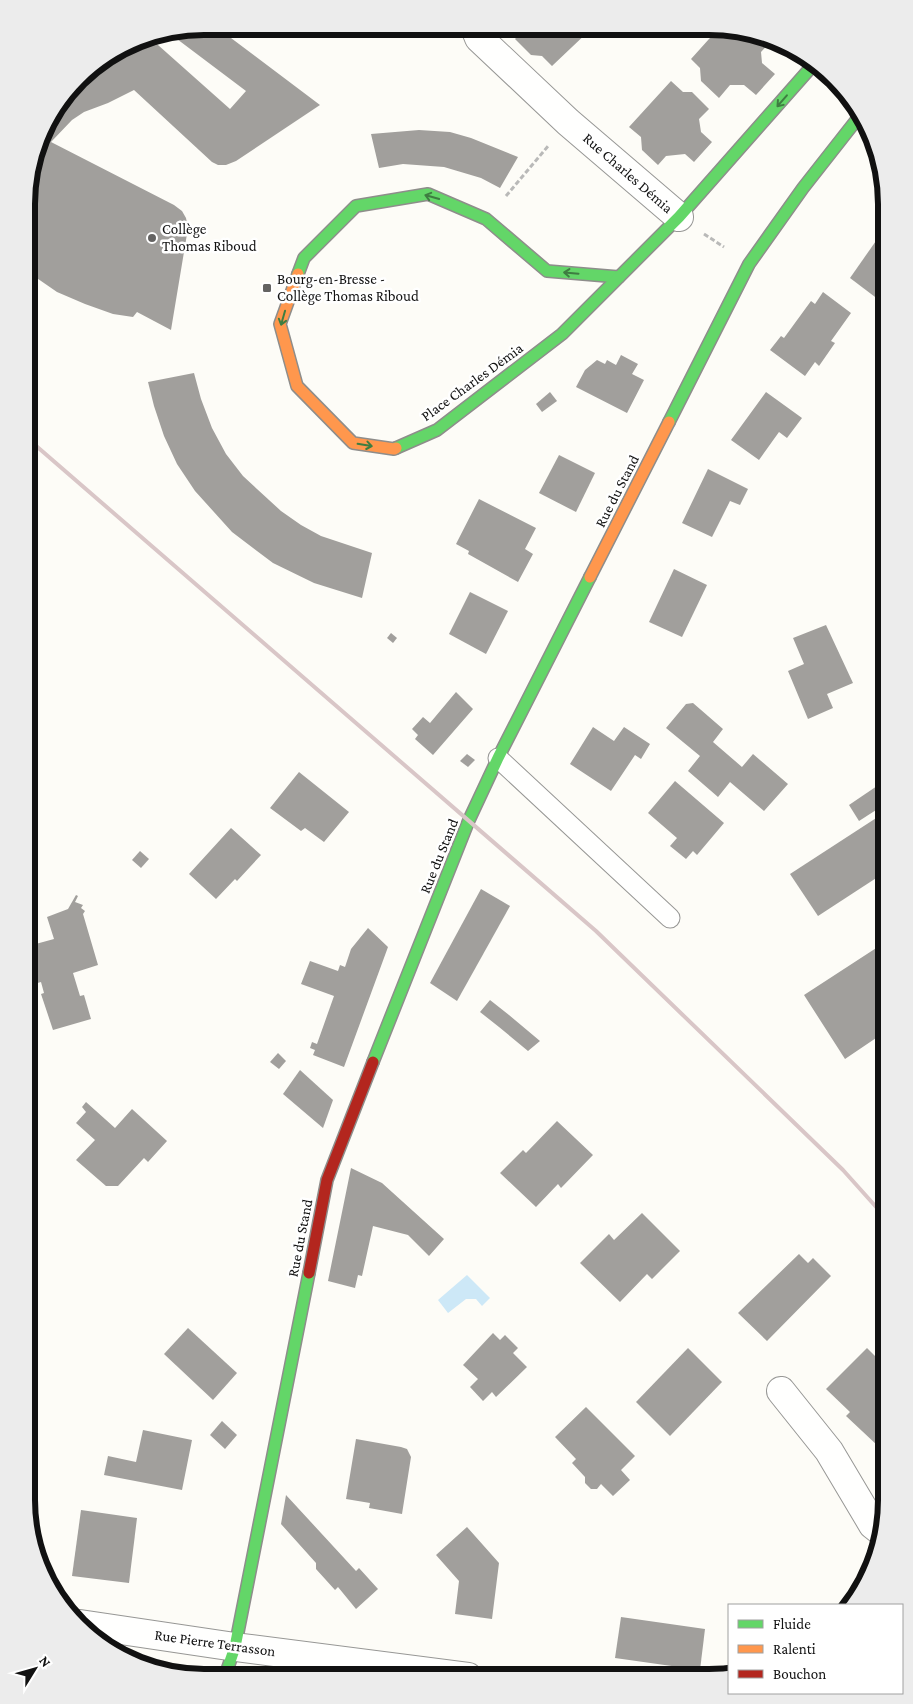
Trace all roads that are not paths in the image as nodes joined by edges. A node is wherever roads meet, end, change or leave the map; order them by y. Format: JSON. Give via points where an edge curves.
{"nodes":[{"id":1,"x":478,"y":35,"type":"edge"},
{"id":2,"x":810,"y":68,"type":"edge"},
{"id":3,"x":856,"y":120,"type":"edge"},
{"id":4,"x":679,"y":216,"type":"junction"},
{"id":5,"x":619,"y":277,"type":"junction"},
{"id":6,"x":498,"y":758,"type":"junction"},
{"id":7,"x":670,"y":918,"type":"dead end"},
{"id":8,"x":781,"y":1391,"type":"dead end"},
{"id":9,"x":876,"y":1527,"type":"edge"},
{"id":10,"x":91,"y":1626,"type":"edge"},
{"id":11,"x":235,"y":1647,"type":"junction"},
{"id":12,"x":227,"y":1669,"type":"edge"},
{"id":13,"x":406,"y":1669,"type":"edge"}],
"edges":[{"from":1,"to":4,"type":"street","name":"Rue Charles Démia","via":[[568,122]]},
{"from":2,"to":4,"type":"street","name":"Rue Charles Démia","one_way":true},
{"from":3,"to":6,"type":"street","name":"Rue du Stand","via":[[802,188],[749,264]]},
{"from":4,"to":5,"type":"street","name":"Place Charles Démia"},
{"from":5,"to":5,"type":"street","name":"Place Charles Démia","one_way":true,"via":[[548,271],[486,218],[428,194],[356,206],[304,258],[280,324],[297,386],[353,442],[394,449],[437,430],[562,334]]},
{"from":6,"to":7,"type":"lane"},
{"from":6,"to":11,"type":"street","name":"Rue du Stand","via":[[469,820],[327,1180]]},
{"from":8,"to":9,"type":"street","via":[[829,1451]]},
{"from":10,"to":11,"type":"street","name":"Rue Pierre Terrasson"},
{"from":11,"to":12,"type":"street","name":"Rue du Stand"},
{"from":11,"to":13,"type":"street","name":"Rue Pierre Terrasson"}]}
